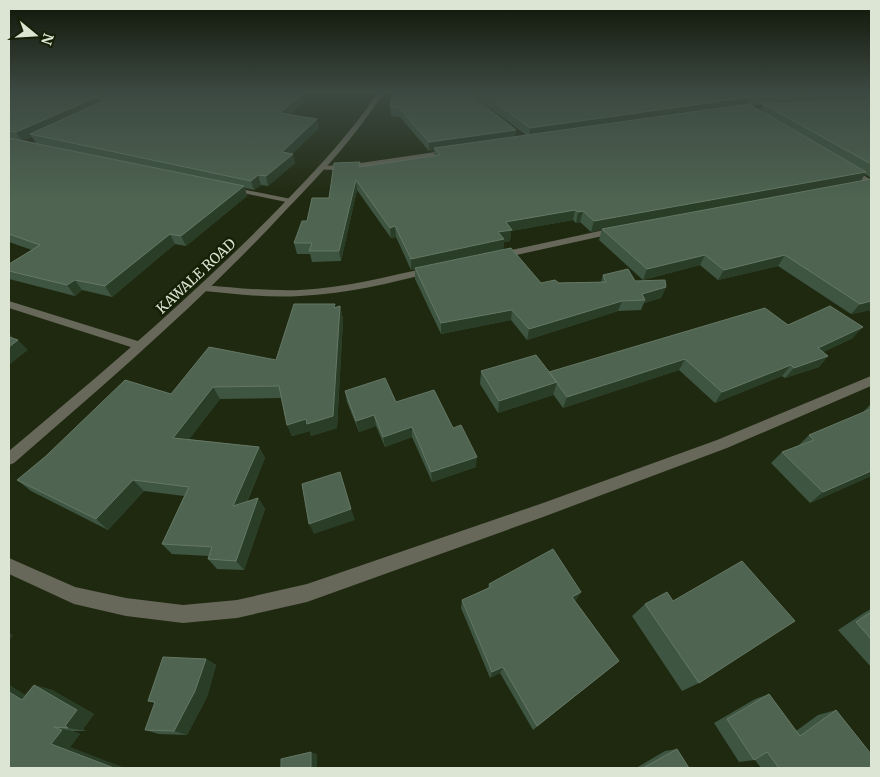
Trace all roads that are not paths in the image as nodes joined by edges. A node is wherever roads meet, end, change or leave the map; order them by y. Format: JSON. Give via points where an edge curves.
{"nodes":[{"id":1,"x":355,"y":128,"type":"edge"},
{"id":2,"x":456,"y":150,"type":"edge"},
{"id":3,"x":838,"y":164,"type":"edge"},
{"id":4,"x":320,"y":168,"type":"junction"},
{"id":5,"x":871,"y":184,"type":"edge"},
{"id":6,"x":224,"y":187,"type":"edge"},
{"id":7,"x":852,"y":187,"type":"edge"},
{"id":8,"x":291,"y":201,"type":"junction"},
{"id":9,"x":630,"y":228,"type":"edge"},
{"id":10,"x":486,"y":258,"type":"edge"},
{"id":11,"x":438,"y":269,"type":"edge"},
{"id":12,"x":204,"y":288,"type":"junction"},
{"id":13,"x":9,"y":304,"type":"edge"},
{"id":14,"x":140,"y":346,"type":"junction"},
{"id":15,"x":871,"y":381,"type":"edge"},
{"id":16,"x":9,"y":459,"type":"edge"},
{"id":17,"x":9,"y":566,"type":"edge"}],
"edges":[{"from":1,"to":4,"type":"street","name":"KAWALE ROAD"},
{"from":2,"to":4,"type":"street","via":[[347,167]]},
{"from":3,"to":5,"type":"street"},
{"from":4,"to":8,"type":"street","name":"KAWALE ROAD"},
{"from":5,"to":7,"type":"street"},
{"from":6,"to":8,"type":"street"},
{"from":8,"to":12,"type":"street","name":"KAWALE ROAD"},
{"from":9,"to":10,"type":"street"},
{"from":11,"to":12,"type":"street","via":[[312,293]]},
{"from":12,"to":14,"type":"street","name":"KAWALE ROAD"},
{"from":13,"to":14,"type":"street"},
{"from":14,"to":16,"type":"street","name":"KAWALE ROAD"},
{"from":15,"to":17,"type":"street","via":[[722,444],[307,594],[237,609],[182,614],[126,607],[74,595]]}]}
